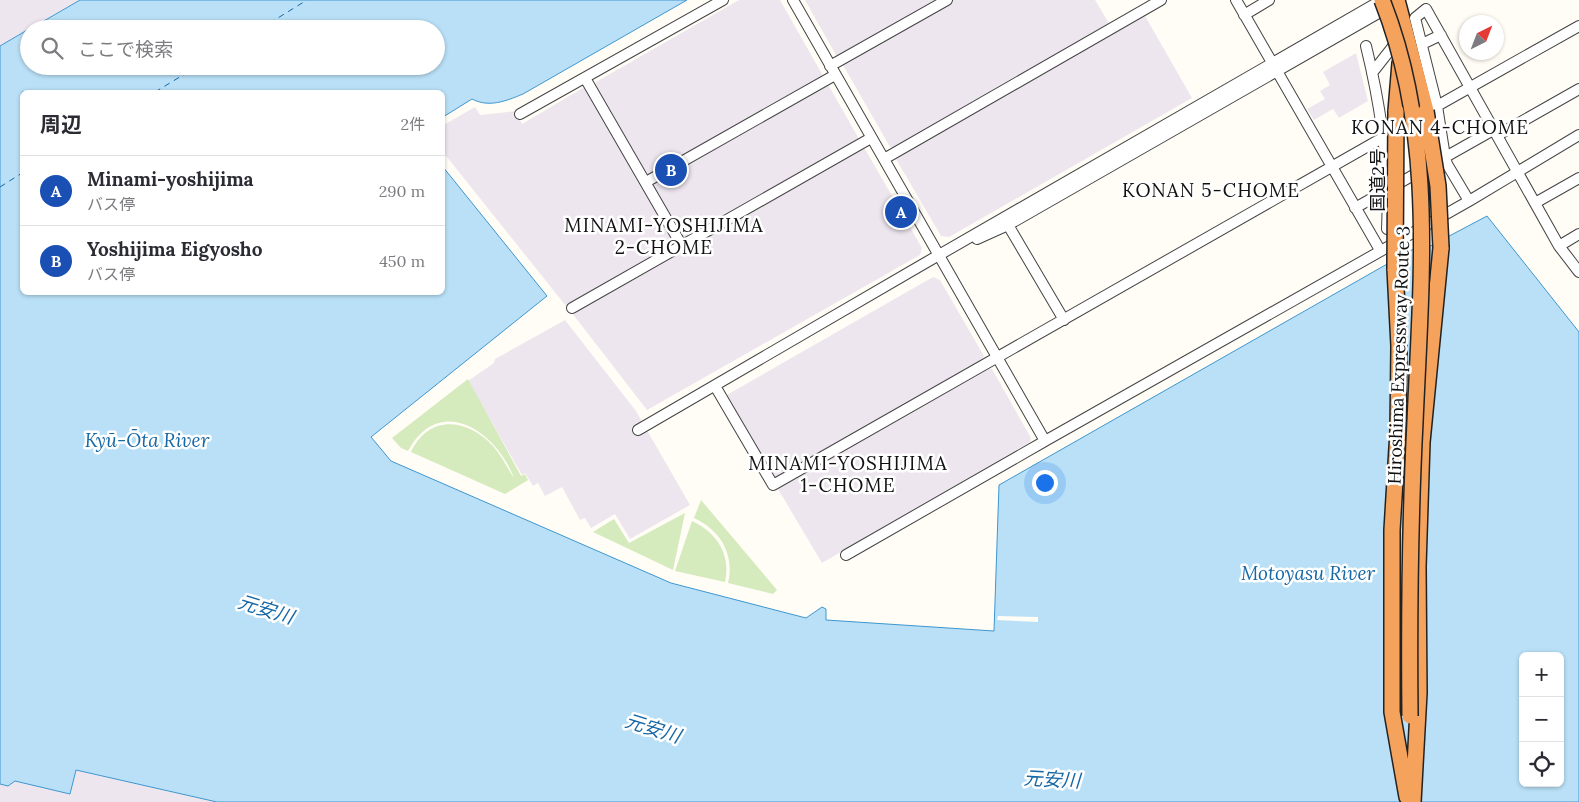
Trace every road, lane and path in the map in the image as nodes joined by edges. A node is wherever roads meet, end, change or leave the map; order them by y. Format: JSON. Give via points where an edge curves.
{"nodes":[{"id":1,"x":723,"y":0,"type":"edge"},
{"id":2,"x":793,"y":0,"type":"edge"},
{"id":3,"x":946,"y":0,"type":"edge"},
{"id":4,"x":1162,"y":0,"type":"edge"},
{"id":5,"x":1236,"y":0,"type":"edge"},
{"id":6,"x":1269,"y":0,"type":"edge"},
{"id":7,"x":1382,"y":0,"type":"edge"},
{"id":8,"x":1399,"y":1,"type":"edge"},
{"id":9,"x":1244,"y":15,"type":"junction"},
{"id":10,"x":1579,"y":26,"type":"edge"},
{"id":11,"x":1403,"y":32,"type":"junction"},
{"id":12,"x":1441,"y":35,"type":"junction"},
{"id":13,"x":1421,"y":40,"type":"junction"},
{"id":14,"x":1366,"y":46,"type":"dead end"},
{"id":15,"x":1274,"y":67,"type":"junction"},
{"id":16,"x":833,"y":71,"type":"junction"},
{"id":17,"x":1372,"y":73,"type":"junction"},
{"id":18,"x":585,"y":78,"type":"junction"},
{"id":19,"x":1471,"y":87,"type":"junction"},
{"id":20,"x":1579,"y":89,"type":"edge"},
{"id":21,"x":1432,"y":108,"type":"junction"},
{"id":22,"x":520,"y":114,"type":"dead end"},
{"id":23,"x":1496,"y":132,"type":"junction"},
{"id":24,"x":1579,"y":135,"type":"edge"},
{"id":25,"x":1384,"y":137,"type":"junction"},
{"id":26,"x":872,"y":138,"type":"junction"},
{"id":27,"x":1445,"y":157,"type":"junction"},
{"id":28,"x":884,"y":159,"type":"junction"},
{"id":29,"x":1332,"y":168,"type":"junction"},
{"id":30,"x":1518,"y":172,"type":"junction"},
{"id":31,"x":1579,"y":178,"type":"edge"},
{"id":32,"x":646,"y":182,"type":"junction"},
{"id":33,"x":1389,"y":190,"type":"junction"},
{"id":34,"x":1469,"y":201,"type":"junction"},
{"id":35,"x":1535,"y":203,"type":"junction"},
{"id":36,"x":1355,"y":208,"type":"junction"},
{"id":37,"x":1008,"y":225,"type":"junction"},
{"id":38,"x":1387,"y":229,"type":"dead end"},
{"id":39,"x":1579,"y":234,"type":"edge"},
{"id":40,"x":682,"y":246,"type":"junction"},
{"id":41,"x":1559,"y":246,"type":"junction"},
{"id":42,"x":1380,"y":250,"type":"junction"},
{"id":43,"x":940,"y":256,"type":"junction"},
{"id":44,"x":1579,"y":272,"type":"edge"},
{"id":45,"x":572,"y":308,"type":"dead end"},
{"id":46,"x":1064,"y":320,"type":"junction"},
{"id":47,"x":997,"y":357,"type":"junction"},
{"id":48,"x":715,"y":386,"type":"junction"},
{"id":49,"x":638,"y":430,"type":"dead end"},
{"id":50,"x":1045,"y":441,"type":"junction"},
{"id":51,"x":846,"y":555,"type":"dead end"},
{"id":52,"x":1411,"y":800,"type":"edge"}],
"edges":[{"from":1,"to":18,"type":"street"},
{"from":2,"to":16,"type":"street"},
{"from":3,"to":16,"type":"street"},
{"from":4,"to":28,"type":"street"},
{"from":5,"to":9,"type":"street"},
{"from":6,"to":9,"type":"street"},
{"from":7,"to":15,"type":"street"},
{"from":7,"to":52,"type":"highway","name":"Hiroshima Expressway Route 3","bridge":true,"via":[[1404,69],[1413,113],[1422,197],[1422,282],[1411,527]]},
{"from":8,"to":11,"type":"highway","name":"国道2号"},
{"from":8,"to":15,"type":"street"},
{"from":9,"to":15,"type":"street"},
{"from":10,"to":19,"type":"street"},
{"from":11,"to":13,"type":"street"},
{"from":11,"to":17,"type":"street"},
{"from":11,"to":21,"type":"highway","name":"国道2号"},
{"from":11,"to":52,"type":"highway","name":"国道2号","bridge":true,"via":[[1396,111],[1395,269],[1399,346],[1392,530],[1392,712]]},
{"from":12,"to":13,"type":"street"},
{"from":12,"to":13,"type":"street","via":[[1426,9],[1415,18]]},
{"from":12,"to":19,"type":"street"},
{"from":13,"to":21,"type":"street"},
{"from":14,"to":17,"type":"street"},
{"from":15,"to":29,"type":"street"},
{"from":15,"to":37,"type":"street"},
{"from":15,"to":43,"type":"street","via":[[1002,217]]},
{"from":16,"to":26,"type":"street"},
{"from":16,"to":32,"type":"street"},
{"from":17,"to":25,"type":"street"},
{"from":18,"to":22,"type":"street"},
{"from":18,"to":32,"type":"street"},
{"from":19,"to":21,"type":"street"},
{"from":19,"to":23,"type":"street"},
{"from":20,"to":23,"type":"street"},
{"from":21,"to":27,"type":"street"},
{"from":21,"to":52,"type":"highway","name":"国道2号","bridge":true,"via":[[1441,248],[1422,442],[1418,567],[1419,694]]},
{"from":23,"to":27,"type":"street"},
{"from":23,"to":30,"type":"street"},
{"from":24,"to":30,"type":"street"},
{"from":25,"to":29,"type":"street"},
{"from":25,"to":33,"type":"street"},
{"from":26,"to":28,"type":"street"},
{"from":26,"to":40,"type":"street"},
{"from":27,"to":33,"type":"street"},
{"from":27,"to":34,"type":"street"},
{"from":28,"to":43,"type":"street"},
{"from":29,"to":36,"type":"street"},
{"from":29,"to":46,"type":"street"},
{"from":30,"to":34,"type":"street"},
{"from":30,"to":35,"type":"street"},
{"from":31,"to":35,"type":"street"},
{"from":32,"to":40,"type":"street"},
{"from":33,"to":36,"type":"street"},
{"from":33,"to":38,"type":"street"},
{"from":34,"to":42,"type":"street"},
{"from":35,"to":41,"type":"street"},
{"from":36,"to":42,"type":"street"},
{"from":37,"to":43,"type":"street"},
{"from":37,"to":46,"type":"street"},
{"from":39,"to":41,"type":"street"},
{"from":40,"to":45,"type":"street"},
{"from":41,"to":44,"type":"street"},
{"from":42,"to":50,"type":"street"},
{"from":43,"to":47,"type":"street"},
{"from":43,"to":48,"type":"street"},
{"from":46,"to":47,"type":"street"},
{"from":47,"to":48,"type":"street","via":[[772,485]]},
{"from":47,"to":50,"type":"street"},
{"from":48,"to":49,"type":"street"},
{"from":50,"to":51,"type":"street"}]}
